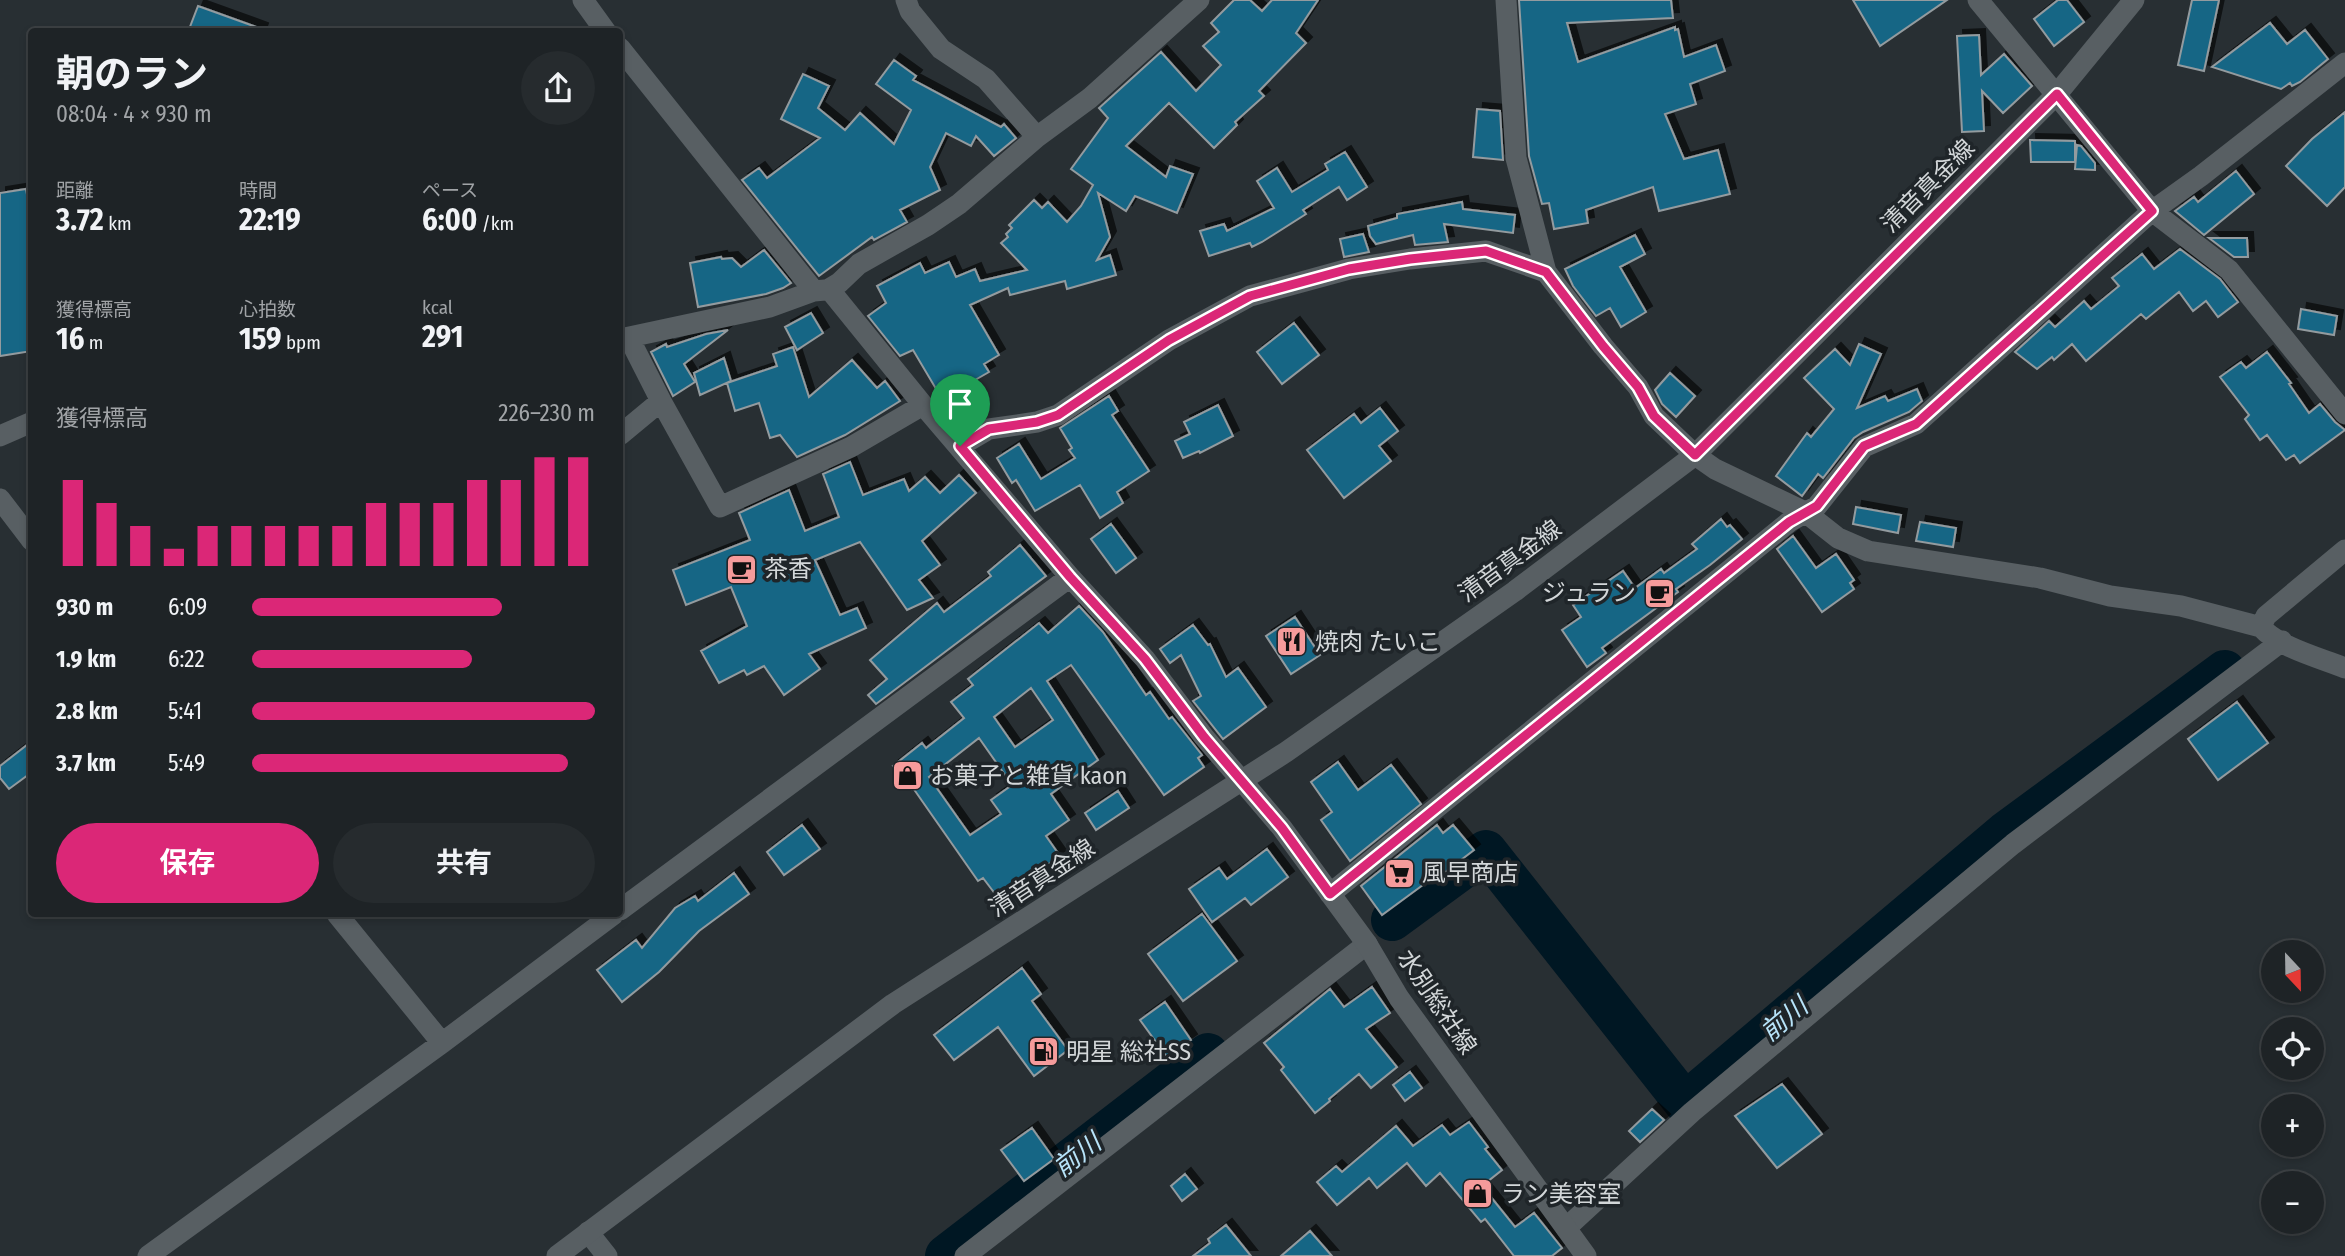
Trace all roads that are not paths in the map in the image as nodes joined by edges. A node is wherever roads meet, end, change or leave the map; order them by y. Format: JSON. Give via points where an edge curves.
{"nodes":[{"id":1,"x":583,"y":0,"type":"edge"},
{"id":2,"x":905,"y":0,"type":"edge"},
{"id":3,"x":1199,"y":0,"type":"edge"},
{"id":4,"x":1506,"y":0,"type":"edge"},
{"id":5,"x":1978,"y":0,"type":"edge"},
{"id":6,"x":2134,"y":0,"type":"edge"},
{"id":7,"x":603,"y":28,"type":"edge"},
{"id":8,"x":623,"y":52,"type":"edge"},
{"id":9,"x":2345,"y":63,"type":"edge"},
{"id":10,"x":2057,"y":94,"type":"junction"},
{"id":11,"x":1037,"y":137,"type":"junction"},
{"id":12,"x":2152,"y":211,"type":"junction"},
{"id":13,"x":1546,"y":272,"type":"junction"},
{"id":14,"x":822,"y":290,"type":"junction"},
{"id":15,"x":624,"y":338,"type":"edge"},
{"id":16,"x":661,"y":401,"type":"junction"},
{"id":17,"x":923,"y":405,"type":"junction"},
{"id":18,"x":2345,"y":414,"type":"edge"},
{"id":19,"x":28,"y":424,"type":"edge"},
{"id":20,"x":623,"y":433,"type":"edge"},
{"id":21,"x":0,"y":436,"type":"edge"},
{"id":22,"x":960,"y":446,"type":"junction"},
{"id":23,"x":1695,"y":455,"type":"junction"},
{"id":24,"x":0,"y":499,"type":"edge"},
{"id":25,"x":1805,"y":512,"type":"junction"},
{"id":26,"x":28,"y":536,"type":"edge"},
{"id":27,"x":2345,"y":551,"type":"edge"},
{"id":28,"x":1070,"y":577,"type":"junction"},
{"id":29,"x":2261,"y":626,"type":"junction"},
{"id":30,"x":2282,"y":641,"type":"junction"},
{"id":31,"x":2345,"y":668,"type":"edge"},
{"id":32,"x":1242,"y":781,"type":"junction"},
{"id":33,"x":1330,"y":894,"type":"junction"},
{"id":34,"x":623,"y":908,"type":"edge"},
{"id":35,"x":339,"y":917,"type":"edge"},
{"id":36,"x":610,"y":917,"type":"edge"},
{"id":37,"x":1367,"y":944,"type":"junction"},
{"id":38,"x":442,"y":1043,"type":"junction"},
{"id":39,"x":1566,"y":1227,"type":"junction"},
{"id":40,"x":588,"y":1233,"type":"junction"},
{"id":41,"x":1581,"y":1254,"type":"edge"},
{"id":42,"x":148,"y":1256,"type":"edge"},
{"id":43,"x":557,"y":1256,"type":"edge"},
{"id":44,"x":607,"y":1256,"type":"edge"},
{"id":45,"x":965,"y":1256,"type":"edge"}],
"edges":[{"from":1,"to":7,"type":"street"},
{"from":2,"to":11,"type":"street","via":[[942,50],[986,79]]},
{"from":3,"to":11,"type":"street","via":[[1090,98]]},
{"from":4,"to":13,"type":"street","via":[[1516,158]]},
{"from":5,"to":10,"type":"street"},
{"from":6,"to":10,"type":"street","name":"清音真金線"},
{"from":8,"to":14,"type":"street","name":"水別総社線"},
{"from":9,"to":12,"type":"street"},
{"from":10,"to":12,"type":"street"},
{"from":10,"to":23,"type":"street","name":"清音真金線"},
{"from":11,"to":14,"type":"street","via":[[959,204]]},
{"from":12,"to":18,"type":"street","via":[[2229,270]]},
{"from":12,"to":25,"type":"street","via":[[1916,424],[1864,446],[1823,499]]},
{"from":13,"to":22,"type":"street","via":[[1486,251],[1349,269],[1250,296],[1169,340],[1058,415],[989,429]]},
{"from":13,"to":23,"type":"street","via":[[1638,387],[1654,416]]},
{"from":14,"to":15,"type":"street","via":[[770,307]]},
{"from":14,"to":17,"type":"street","name":"水別総社線"},
{"from":15,"to":16,"type":"street"},
{"from":16,"to":17,"type":"street","via":[[720,507],[851,447]]},
{"from":16,"to":20,"type":"street"},
{"from":17,"to":22,"type":"street","name":"水別総社線"},
{"from":19,"to":21,"type":"street"},
{"from":22,"to":28,"type":"street","name":"水別総社線"},
{"from":23,"to":25,"type":"street"},
{"from":23,"to":32,"type":"street","name":"清音真金線","via":[[1515,591]]},
{"from":24,"to":26,"type":"street"},
{"from":25,"to":29,"type":"street","via":[[1838,538],[1868,551],[2040,578]]},
{"from":25,"to":33,"type":"street"},
{"from":27,"to":29,"type":"street","via":[[2266,615]]},
{"from":28,"to":32,"type":"street","name":"水別総社線","via":[[1145,659]]},
{"from":28,"to":34,"type":"street"},
{"from":29,"to":30,"type":"street"},
{"from":30,"to":31,"type":"street"},
{"from":30,"to":39,"type":"street","via":[[2013,844],[1692,1112]]},
{"from":32,"to":33,"type":"street","name":"水別総社線"},
{"from":32,"to":40,"type":"street","name":"清音真金線","via":[[893,1004]]},
{"from":33,"to":37,"type":"street","name":"水別総社線"},
{"from":35,"to":38,"type":"street"},
{"from":36,"to":38,"type":"street"},
{"from":37,"to":39,"type":"street","name":"水別総社線","via":[[1399,998]]},
{"from":37,"to":45,"type":"street"},
{"from":38,"to":42,"type":"street"},
{"from":39,"to":41,"type":"street","name":"水別総社線"},
{"from":40,"to":43,"type":"street","name":"清音真金線"},
{"from":40,"to":44,"type":"street"}]}
